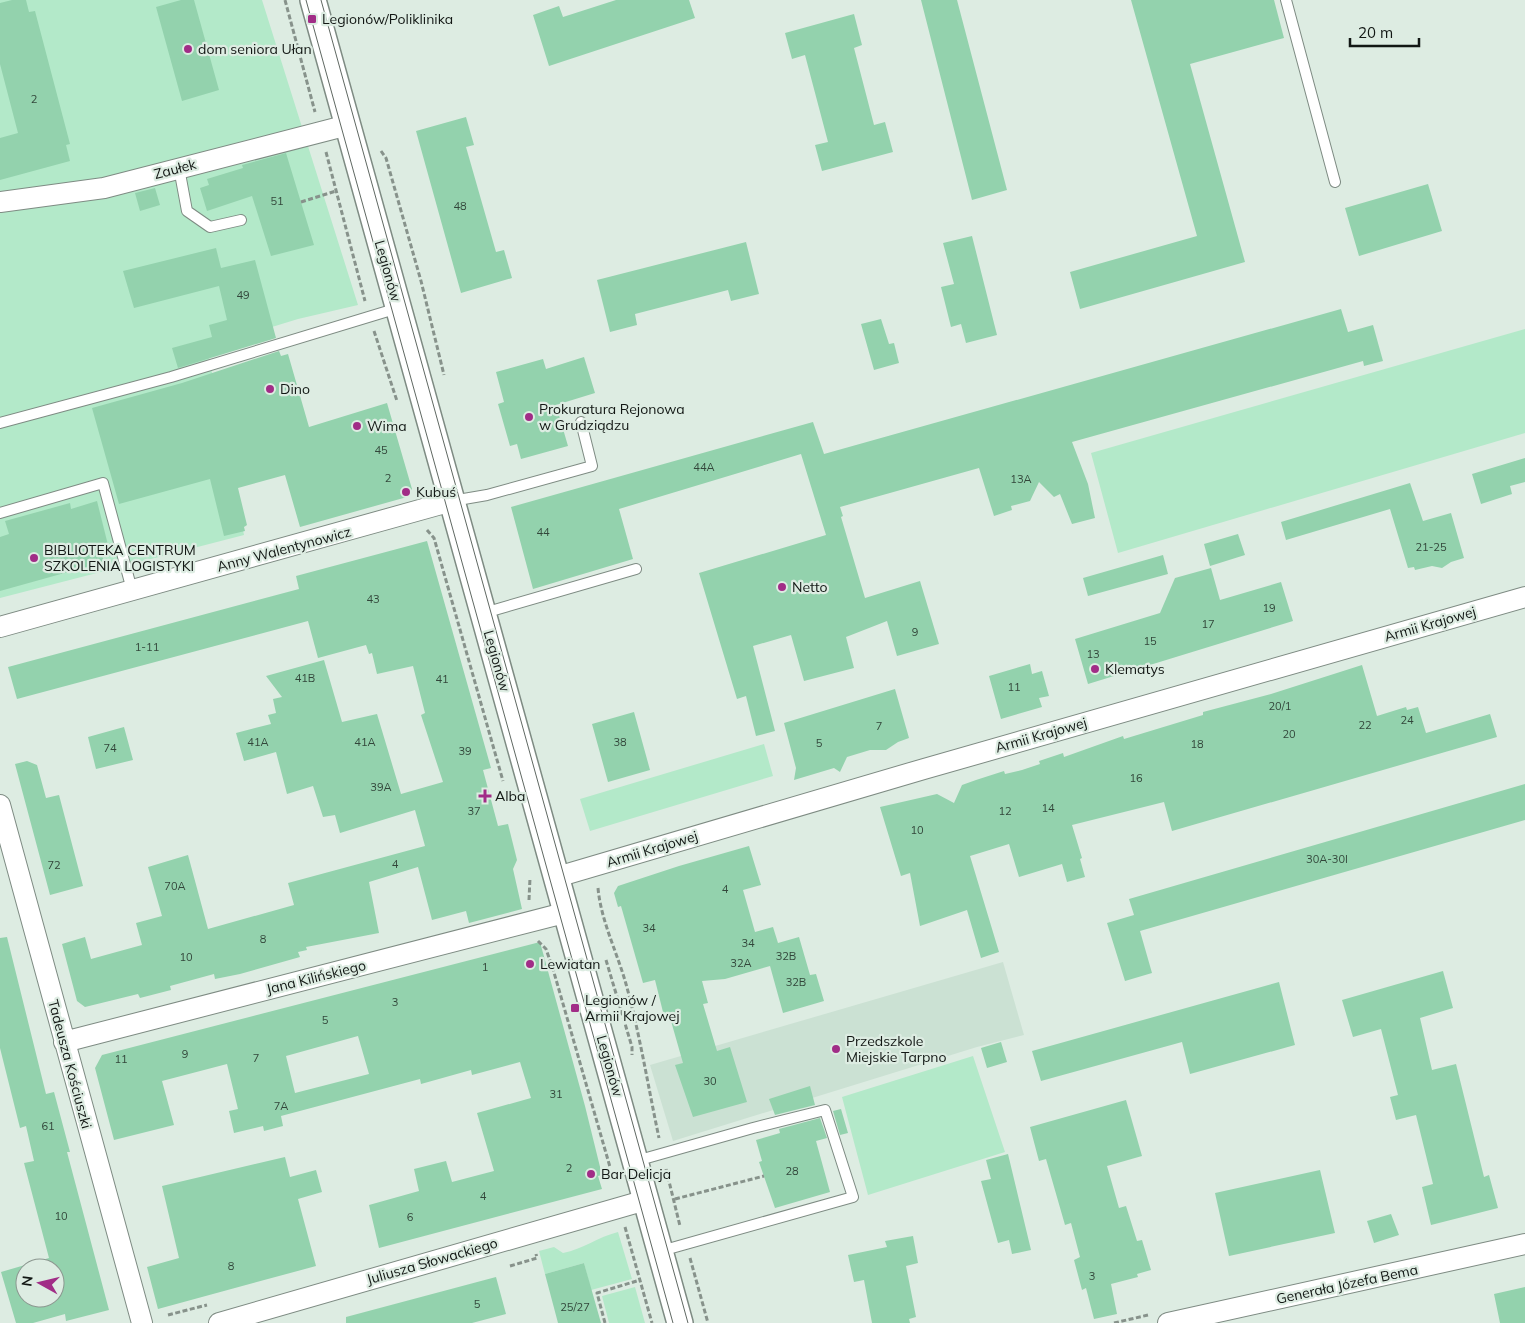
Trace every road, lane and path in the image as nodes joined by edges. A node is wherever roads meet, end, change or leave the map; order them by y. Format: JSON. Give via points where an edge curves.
{"nodes":[{"id":1,"x":285,"y":0,"type":"edge"},
{"id":2,"x":313,"y":0,"type":"edge"},
{"id":3,"x":1286,"y":0,"type":"edge"},
{"id":4,"x":348,"y":125,"type":"junction"},
{"id":5,"x":320,"y":131,"type":"junction"},
{"id":6,"x":375,"y":143,"type":"dead end"},
{"id":7,"x":179,"y":168,"type":"junction"},
{"id":8,"x":1336,"y":182,"type":"dead end"},
{"id":9,"x":336,"y":191,"type":"junction"},
{"id":10,"x":0,"y":202,"type":"edge"},
{"id":11,"x":301,"y":202,"type":"dead end"},
{"id":12,"x":241,"y":220,"type":"dead end"},
{"id":13,"x":398,"y":308,"type":"junction"},
{"id":14,"x":369,"y":317,"type":"junction"},
{"id":15,"x":444,"y":376,"type":"dead end"},
{"id":16,"x":399,"y":407,"type":"dead end"},
{"id":17,"x":581,"y":422,"type":"dead end"},
{"id":18,"x":0,"y":423,"type":"edge"},
{"id":19,"x":452,"y":501,"type":"junction"},
{"id":20,"x":0,"y":513,"type":"edge"},
{"id":21,"x":418,"y":532,"type":"dead end"},
{"id":22,"x":636,"y":568,"type":"dead end"},
{"id":23,"x":132,"y":590,"type":"junction"},
{"id":24,"x":1525,"y":597,"type":"edge"},
{"id":25,"x":483,"y":614,"type":"junction"},
{"id":26,"x":0,"y":627,"type":"edge"},
{"id":27,"x":504,"y":785,"type":"dead end"},
{"id":28,"x":0,"y":805,"type":"edge"},
{"id":29,"x":528,"y":869,"type":"dead end"},
{"id":30,"x":557,"y":877,"type":"junction"},
{"id":31,"x":600,"y":901,"type":"dead end"},
{"id":32,"x":529,"y":903,"type":"dead end"},
{"id":33,"x":568,"y":912,"type":"junction"},
{"id":34,"x":537,"y":939,"type":"dead end"},
{"id":35,"x":64,"y":1042,"type":"junction"},
{"id":36,"x":662,"y":1154,"type":"junction"},
{"id":37,"x":636,"y":1161,"type":"junction"},
{"id":38,"x":612,"y":1176,"type":"dead end"},
{"id":39,"x":764,"y":1176,"type":"dead end"},
{"id":40,"x":675,"y":1199,"type":"junction"},
{"id":41,"x":646,"y":1200,"type":"junction"},
{"id":42,"x":630,"y":1239,"type":"dead end"},
{"id":43,"x":686,"y":1244,"type":"junction"},
{"id":44,"x":1525,"y":1244,"type":"edge"},
{"id":45,"x":661,"y":1251,"type":"junction"},
{"id":46,"x":640,"y":1280,"type":"junction"},
{"id":47,"x":142,"y":1323,"type":"edge"},
{"id":48,"x":219,"y":1323,"type":"edge"},
{"id":49,"x":605,"y":1323,"type":"edge"},
{"id":50,"x":652,"y":1323,"type":"edge"},
{"id":51,"x":680,"y":1323,"type":"edge"},
{"id":52,"x":708,"y":1323,"type":"edge"},
{"id":53,"x":1168,"y":1323,"type":"edge"}],
"edges":[{"from":1,"to":5,"type":"path"},
{"from":2,"to":4,"type":"street","name":"Legionów"},
{"from":3,"to":8,"type":"lane"},
{"from":4,"to":5,"type":"street","name":"Zaułek"},
{"from":4,"to":13,"type":"street","name":"Legionów"},
{"from":5,"to":7,"type":"street","name":"Zaułek"},
{"from":5,"to":9,"type":"path"},
{"from":6,"to":15,"type":"path","via":[[386,158]]},
{"from":7,"to":10,"type":"street","name":"Zaułek","via":[[104,188]]},
{"from":7,"to":12,"type":"lane","via":[[187,211],[210,227]]},
{"from":9,"to":11,"type":"path"},
{"from":9,"to":14,"type":"path"},
{"from":13,"to":14,"type":"lane"},
{"from":13,"to":19,"type":"street","name":"Legionów"},
{"from":14,"to":16,"type":"path"},
{"from":14,"to":18,"type":"lane","via":[[171,377]]},
{"from":17,"to":19,"type":"lane","via":[[592,466],[487,495]]},
{"from":19,"to":23,"type":"street","name":"Anny Walentynowicz"},
{"from":19,"to":25,"type":"street","name":"Legionów"},
{"from":20,"to":23,"type":"lane","via":[[103,483]]},
{"from":21,"to":27,"type":"path","via":[[428,531],[434,538]]},
{"from":22,"to":25,"type":"lane"},
{"from":23,"to":26,"type":"street","name":"Anny Walentynowicz"},
{"from":24,"to":30,"type":"street","name":"Armii Krajowej"},
{"from":25,"to":30,"type":"street","name":"Legionów"},
{"from":28,"to":35,"type":"street","name":"Tadeusza Kościuszki"},
{"from":29,"to":32,"type":"path"},
{"from":30,"to":33,"type":"street","name":"Legionów"},
{"from":31,"to":36,"type":"path","via":[[641,1039]]},
{"from":33,"to":35,"type":"street","name":"Jana Kilińskiego"},
{"from":33,"to":37,"type":"street","name":"Legionów"},
{"from":34,"to":38,"type":"path","via":[[546,949],[553,969]]},
{"from":35,"to":47,"type":"street","name":"Tadeusza Kościuszki"},
{"from":36,"to":37,"type":"lane"},
{"from":36,"to":40,"type":"path"},
{"from":36,"to":43,"type":"lane","via":[[825,1110],[853,1197]]},
{"from":37,"to":41,"type":"street","name":"Legionów"},
{"from":39,"to":40,"type":"path"},
{"from":40,"to":43,"type":"path"},
{"from":41,"to":45,"type":"street","name":"Legionów"},
{"from":41,"to":48,"type":"street","name":"Juliusza Słowackiego"},
{"from":42,"to":46,"type":"path"},
{"from":43,"to":45,"type":"lane"},
{"from":43,"to":52,"type":"path"},
{"from":44,"to":53,"type":"street","name":"Generała Józefa Bema"},
{"from":45,"to":51,"type":"street","name":"Legionów"},
{"from":46,"to":49,"type":"path","via":[[597,1293]]},
{"from":46,"to":50,"type":"path"}]}
